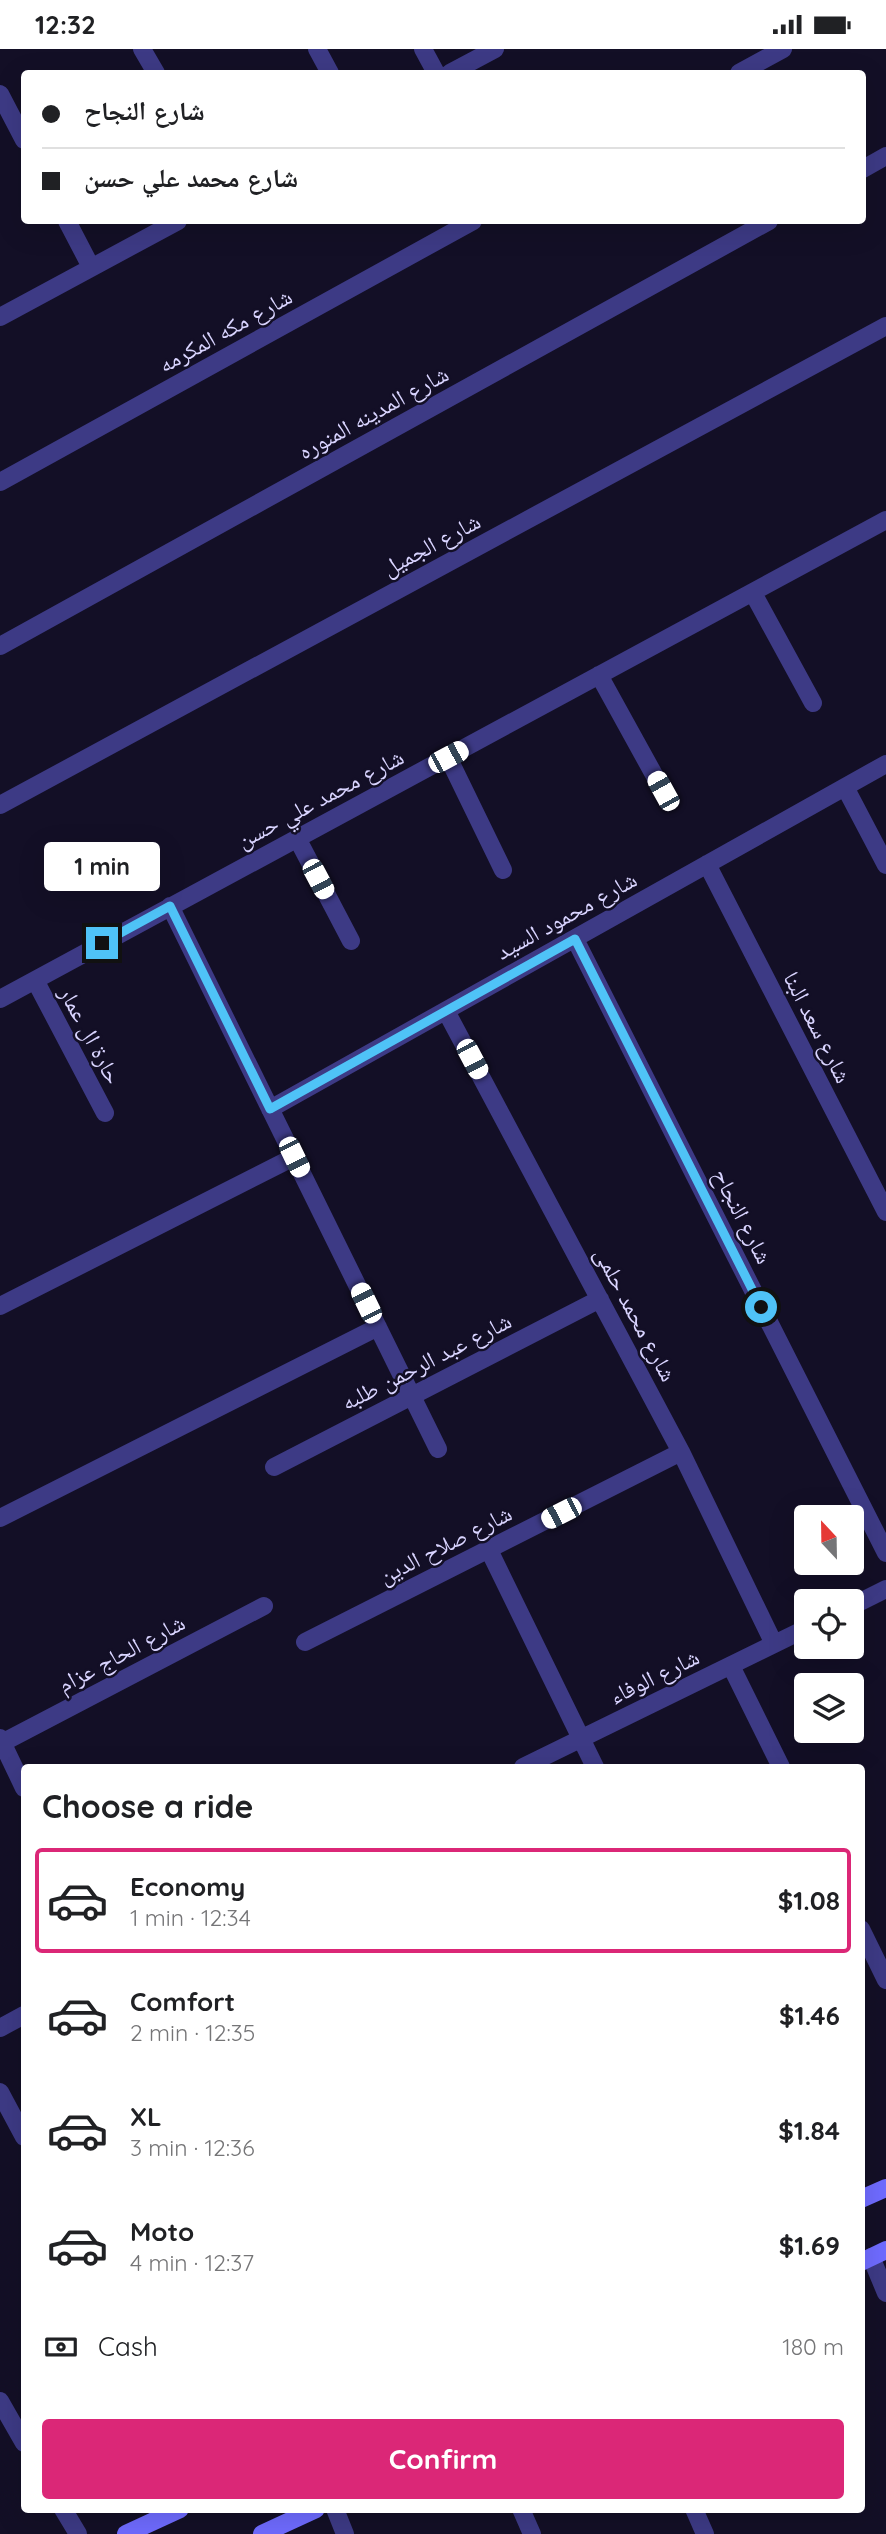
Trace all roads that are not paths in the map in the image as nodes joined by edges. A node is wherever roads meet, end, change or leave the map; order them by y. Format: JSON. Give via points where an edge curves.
{"nodes":[{"id":1,"x":142,"y":49,"type":"edge"},
{"id":2,"x":317,"y":49,"type":"edge"},
{"id":3,"x":423,"y":49,"type":"edge"},
{"id":4,"x":495,"y":49,"type":"edge"},
{"id":5,"x":783,"y":49,"type":"edge"},
{"id":6,"x":154,"y":70,"type":"edge"},
{"id":7,"x":328,"y":70,"type":"edge"},
{"id":8,"x":434,"y":70,"type":"edge"},
{"id":9,"x":456,"y":70,"type":"edge"},
{"id":10,"x":744,"y":70,"type":"edge"},
{"id":11,"x":0,"y":94,"type":"edge"},
{"id":12,"x":21,"y":135,"type":"edge"},
{"id":13,"x":886,"y":156,"type":"edge"},
{"id":14,"x":866,"y":167,"type":"edge"},
{"id":15,"x":69,"y":224,"type":"edge"},
{"id":16,"x":172,"y":224,"type":"edge"},
{"id":17,"x":468,"y":224,"type":"edge"},
{"id":18,"x":764,"y":224,"type":"edge"},
{"id":19,"x":91,"y":267,"type":"junction"},
{"id":20,"x":0,"y":317,"type":"edge"},
{"id":21,"x":886,"y":326,"type":"edge"},
{"id":22,"x":0,"y":482,"type":"edge"},
{"id":23,"x":886,"y":520,"type":"edge"},
{"id":24,"x":753,"y":593,"type":"junction"},
{"id":25,"x":0,"y":646,"type":"edge"},
{"id":26,"x":599,"y":675,"type":"junction"},
{"id":27,"x":813,"y":703,"type":"dead end"},
{"id":28,"x":448,"y":757,"type":"junction"},
{"id":29,"x":886,"y":764,"type":"edge"},
{"id":30,"x":845,"y":787,"type":"junction"},
{"id":31,"x":663,"y":791,"type":"dead end"},
{"id":32,"x":0,"y":805,"type":"edge"},
{"id":33,"x":297,"y":838,"type":"junction"},
{"id":34,"x":707,"y":864,"type":"junction"},
{"id":35,"x":886,"y":865,"type":"edge"},
{"id":36,"x":503,"y":870,"type":"dead end"},
{"id":37,"x":170,"y":906,"type":"junction"},
{"id":38,"x":575,"y":939,"type":"junction"},
{"id":39,"x":351,"y":941,"type":"dead end"},
{"id":40,"x":35,"y":980,"type":"junction"},
{"id":41,"x":0,"y":999,"type":"edge"},
{"id":42,"x":446,"y":1011,"type":"junction"},
{"id":43,"x":270,"y":1109,"type":"junction"},
{"id":44,"x":104,"y":1113,"type":"dead end"},
{"id":45,"x":294,"y":1157,"type":"junction"},
{"id":46,"x":886,"y":1212,"type":"edge"},
{"id":47,"x":600,"y":1299,"type":"junction"},
{"id":48,"x":0,"y":1306,"type":"edge"},
{"id":49,"x":378,"y":1327,"type":"junction"},
{"id":50,"x":412,"y":1396,"type":"junction"},
{"id":51,"x":438,"y":1449,"type":"dead end"},
{"id":52,"x":681,"y":1453,"type":"junction"},
{"id":53,"x":274,"y":1467,"type":"dead end"},
{"id":54,"x":0,"y":1518,"type":"edge"},
{"id":55,"x":489,"y":1550,"type":"junction"},
{"id":56,"x":886,"y":1553,"type":"edge"},
{"id":57,"x":886,"y":1589,"type":"edge"},
{"id":58,"x":864,"y":1600,"type":"edge"},
{"id":59,"x":264,"y":1606,"type":"dead end"},
{"id":60,"x":794,"y":1634,"type":"edge"},
{"id":61,"x":305,"y":1642,"type":"dead end"},
{"id":62,"x":774,"y":1644,"type":"junction"},
{"id":63,"x":731,"y":1666,"type":"junction"},
{"id":64,"x":582,"y":1740,"type":"junction"},
{"id":65,"x":1,"y":1742,"type":"edge"},
{"id":66,"x":530,"y":1764,"type":"edge"},
{"id":67,"x":594,"y":1764,"type":"edge"},
{"id":68,"x":780,"y":1764,"type":"edge"},
{"id":69,"x":21,"y":1782,"type":"edge"},
{"id":70,"x":865,"y":1937,"type":"edge"},
{"id":71,"x":886,"y":1980,"type":"edge"},
{"id":72,"x":21,"y":2017,"type":"edge"},
{"id":73,"x":0,"y":2028,"type":"edge"},
{"id":74,"x":0,"y":2092,"type":"edge"},
{"id":75,"x":21,"y":2131,"type":"edge"},
{"id":76,"x":886,"y":2188,"type":"edge"},
{"id":77,"x":865,"y":2198,"type":"edge"},
{"id":78,"x":872,"y":2256,"type":"edge"},
{"id":79,"x":886,"y":2293,"type":"edge"},
{"id":80,"x":0,"y":2402,"type":"edge"},
{"id":81,"x":21,"y":2438,"type":"edge"},
{"id":82,"x":65,"y":2513,"type":"edge"},
{"id":83,"x":171,"y":2513,"type":"edge"},
{"id":84,"x":307,"y":2513,"type":"edge"},
{"id":85,"x":337,"y":2513,"type":"edge"},
{"id":86,"x":523,"y":2513,"type":"edge"},
{"id":87,"x":696,"y":2513,"type":"edge"},
{"id":88,"x":78,"y":2534,"type":"edge"},
{"id":89,"x":126,"y":2534,"type":"edge"},
{"id":90,"x":262,"y":2534,"type":"edge"},
{"id":91,"x":345,"y":2534,"type":"edge"},
{"id":92,"x":532,"y":2534,"type":"edge"},
{"id":93,"x":705,"y":2534,"type":"edge"}],
"edges":[{"from":1,"to":6,"type":"street"},
{"from":2,"to":7,"type":"street"},
{"from":3,"to":8,"type":"street"},
{"from":4,"to":9,"type":"street"},
{"from":5,"to":10,"type":"street"},
{"from":11,"to":12,"type":"street"},
{"from":13,"to":14,"type":"street"},
{"from":15,"to":19,"type":"street"},
{"from":16,"to":19,"type":"street"},
{"from":17,"to":22,"type":"street","name":"شارع مكه المكرمه"},
{"from":18,"to":25,"type":"street","name":"شارع المدينه المنوره"},
{"from":19,"to":20,"type":"street"},
{"from":21,"to":32,"type":"street","name":"شارع الجميل"},
{"from":23,"to":24,"type":"street","name":"شارع محمد علي حسن"},
{"from":24,"to":26,"type":"street","name":"شارع محمد علي حسن"},
{"from":24,"to":27,"type":"street"},
{"from":26,"to":28,"type":"street","name":"شارع محمد علي حسن"},
{"from":26,"to":31,"type":"street"},
{"from":28,"to":33,"type":"street","name":"شارع محمد علي حسن"},
{"from":28,"to":36,"type":"street"},
{"from":29,"to":30,"type":"street","name":"شارع محمود السيد"},
{"from":30,"to":34,"type":"street","name":"شارع محمود السيد"},
{"from":30,"to":35,"type":"street"},
{"from":33,"to":37,"type":"street","name":"شارع محمد علي حسن"},
{"from":33,"to":39,"type":"street"},
{"from":34,"to":38,"type":"street","name":"شارع محمود السيد"},
{"from":34,"to":46,"type":"street","name":"شارع سعد البنا"},
{"from":37,"to":40,"type":"street","name":"شارع محمد علي حسن"},
{"from":37,"to":43,"type":"street"},
{"from":38,"to":42,"type":"street","name":"شارع محمود السيد"},
{"from":38,"to":56,"type":"street","name":"شارع النجاح"},
{"from":40,"to":41,"type":"street","name":"شارع محمد علي حسن"},
{"from":40,"to":44,"type":"street","name":"حارة ال عمار"},
{"from":42,"to":43,"type":"street","name":"شارع محمود السيد"},
{"from":42,"to":47,"type":"street","name":"شارع محمد حلمى"},
{"from":43,"to":45,"type":"street"},
{"from":45,"to":48,"type":"street"},
{"from":45,"to":49,"type":"street"},
{"from":47,"to":50,"type":"street","name":"شارع عبد الرحمن طلبه"},
{"from":47,"to":52,"type":"street","name":"شارع محمد حلمى"},
{"from":49,"to":50,"type":"street"},
{"from":49,"to":54,"type":"street"},
{"from":50,"to":51,"type":"street"},
{"from":50,"to":53,"type":"street","name":"شارع عبد الرحمن طلبه"},
{"from":52,"to":55,"type":"street","name":"شارع صلاح الدين"},
{"from":52,"to":62,"type":"street","name":"شارع محمد حلمى"},
{"from":55,"to":61,"type":"street","name":"شارع صلاح الدين"},
{"from":55,"to":64,"type":"street"},
{"from":57,"to":58,"type":"street"},
{"from":59,"to":65,"type":"street","name":"شارع الحاج عزام"},
{"from":60,"to":62,"type":"street","name":"شارع الوفاء"},
{"from":62,"to":63,"type":"street","name":"شارع الوفاء"},
{"from":63,"to":64,"type":"street","name":"شارع الوفاء"},
{"from":63,"to":68,"type":"street"},
{"from":64,"to":66,"type":"street","name":"شارع الوفاء"},
{"from":64,"to":67,"type":"street"},
{"from":65,"to":69,"type":"street"},
{"from":70,"to":71,"type":"street"},
{"from":72,"to":73,"type":"street"},
{"from":74,"to":75,"type":"street"},
{"from":76,"to":77,"type":"main road"},
{"from":78,"to":79,"type":"street"},
{"from":80,"to":81,"type":"street"},
{"from":82,"to":88,"type":"street"},
{"from":83,"to":89,"type":"main road"},
{"from":84,"to":90,"type":"main road"},
{"from":85,"to":91,"type":"street"},
{"from":86,"to":92,"type":"street"},
{"from":87,"to":93,"type":"street"}]}
